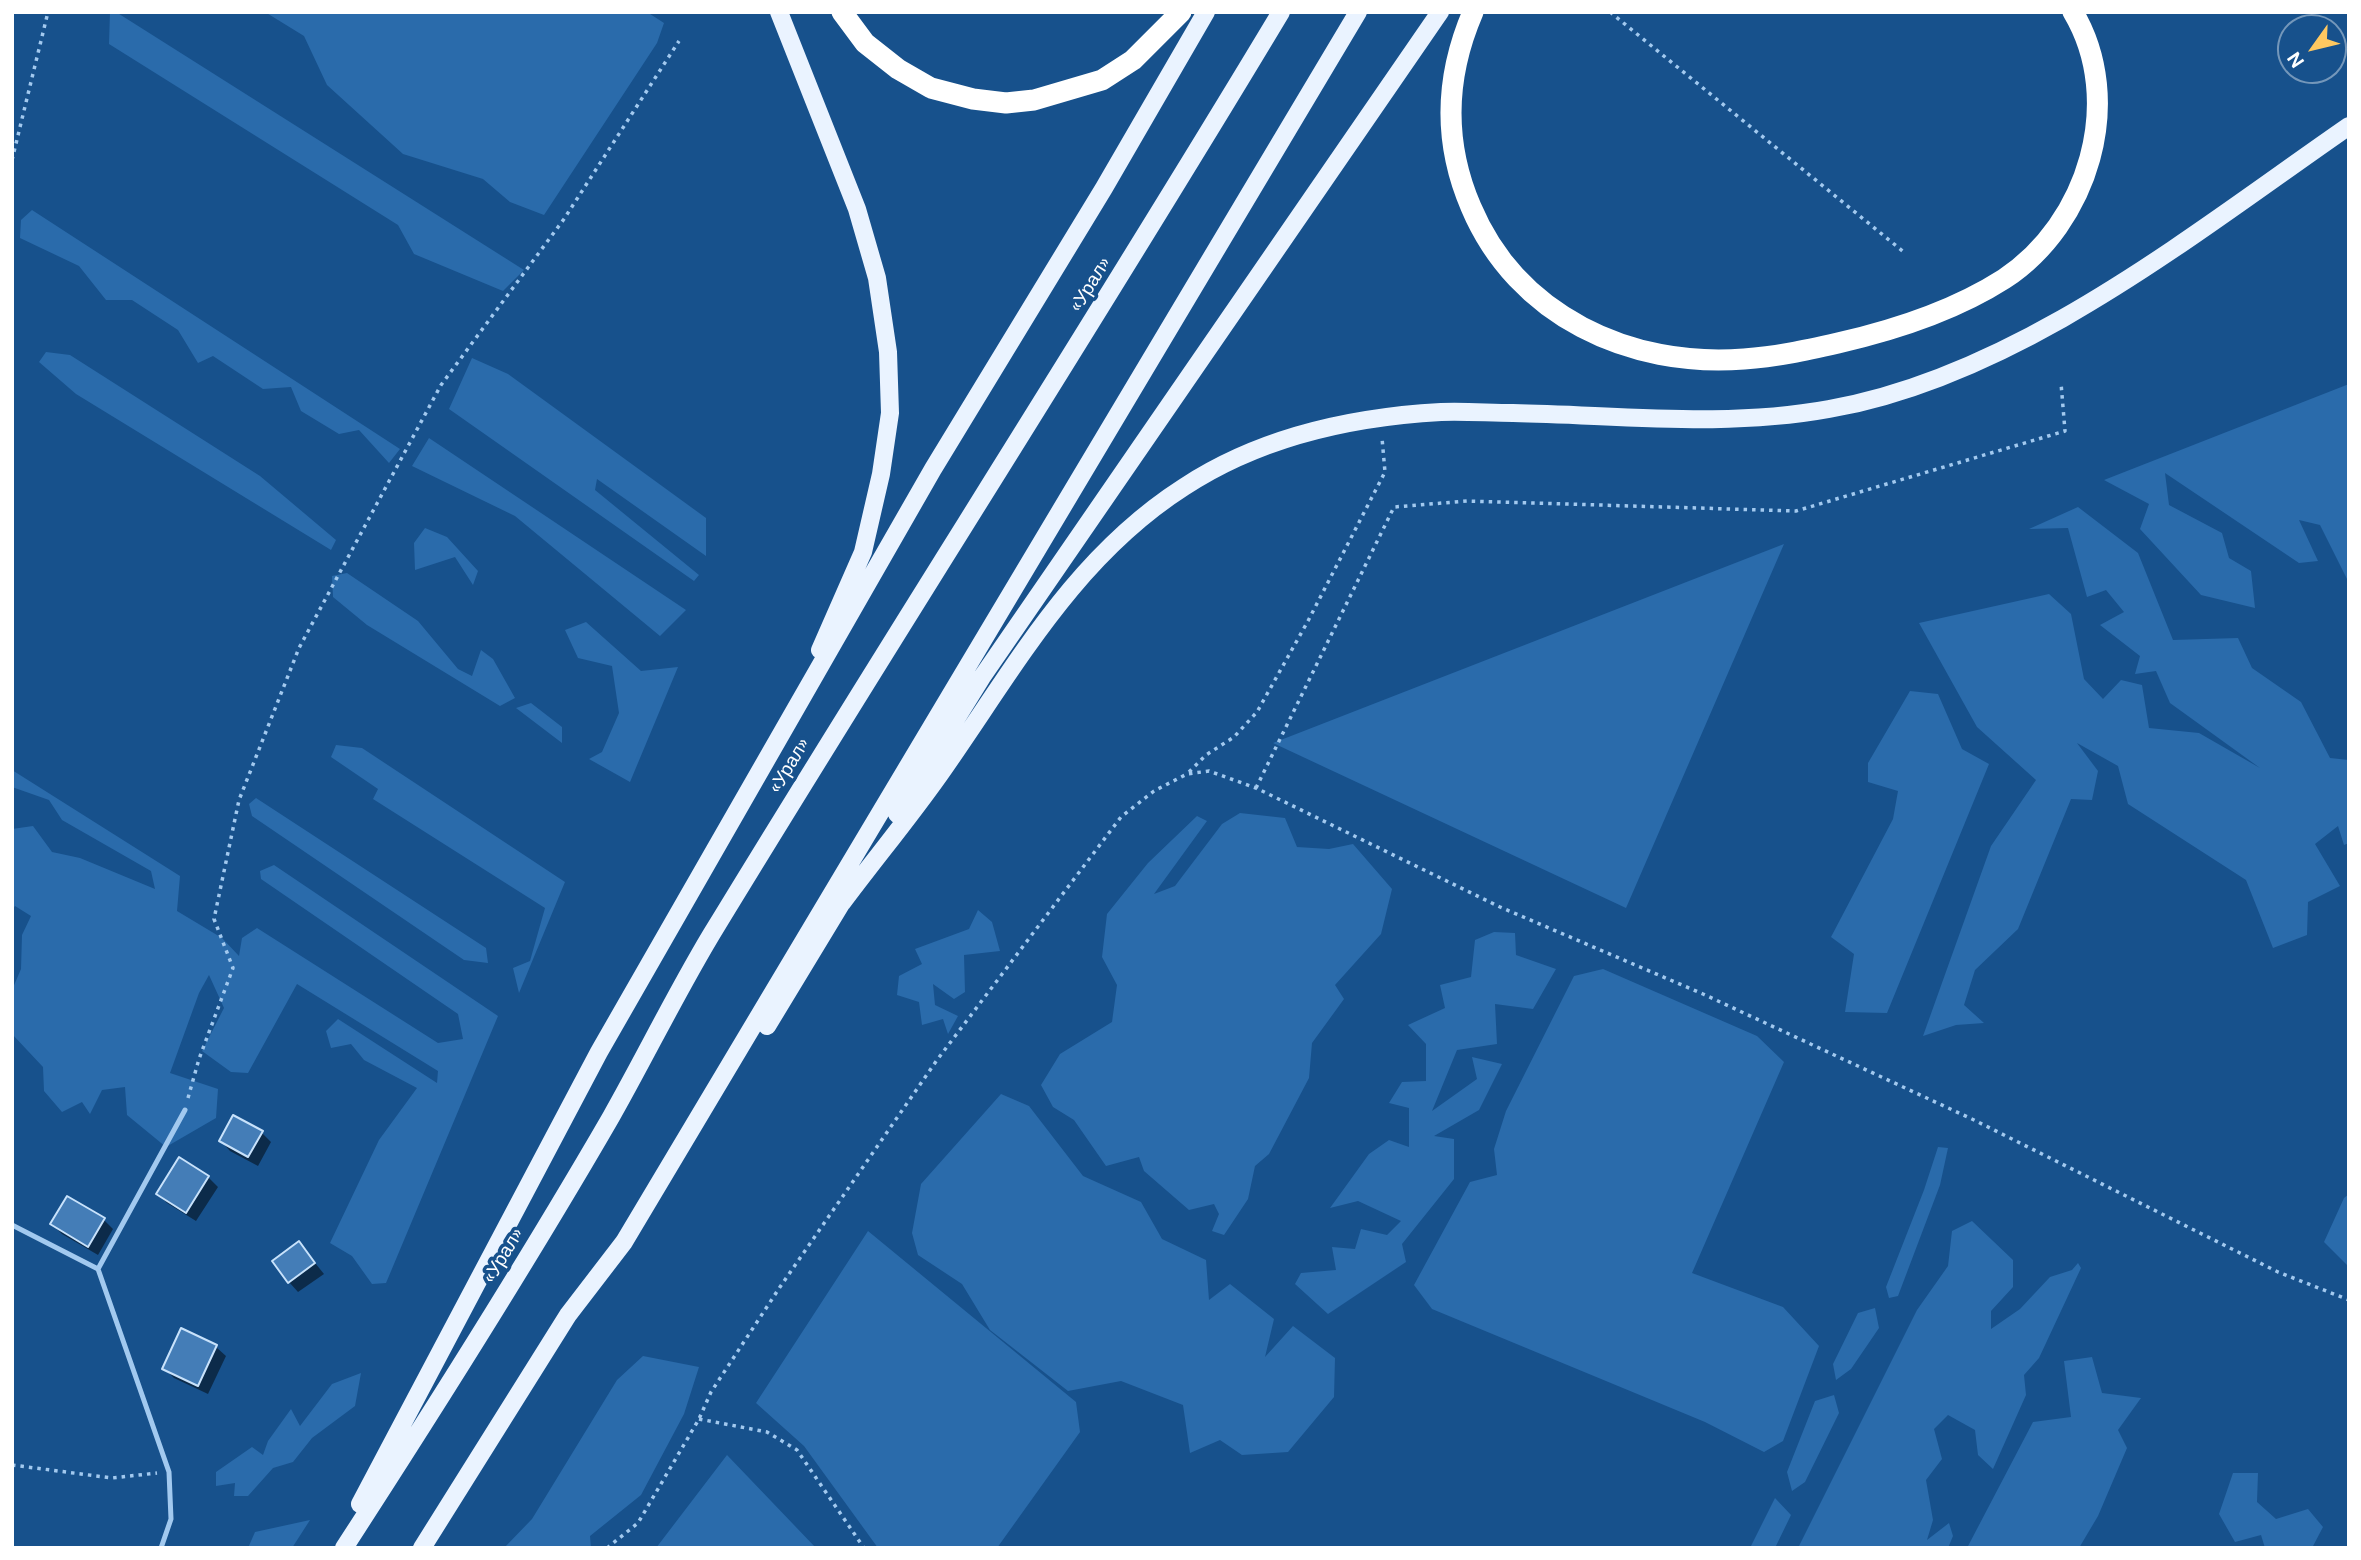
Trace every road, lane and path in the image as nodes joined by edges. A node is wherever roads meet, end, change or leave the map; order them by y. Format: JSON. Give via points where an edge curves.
{"nodes":[{"id":1,"x":48,"y":12,"type":"edge"},
{"id":2,"x":779,"y":12,"type":"edge"},
{"id":3,"x":842,"y":12,"type":"edge"},
{"id":4,"x":1181,"y":12,"type":"edge"},
{"id":5,"x":1206,"y":12,"type":"edge"},
{"id":6,"x":1281,"y":12,"type":"edge"},
{"id":7,"x":1358,"y":12,"type":"edge"},
{"id":8,"x":1440,"y":12,"type":"edge"},
{"id":9,"x":1473,"y":12,"type":"edge"},
{"id":10,"x":1610,"y":12,"type":"edge"},
{"id":11,"x":2073,"y":12,"type":"edge"},
{"id":12,"x":679,"y":41,"type":"dead end"},
{"id":13,"x":2349,"y":126,"type":"edge"},
{"id":14,"x":12,"y":160,"type":"edge"},
{"id":15,"x":1905,"y":253,"type":"dead end"},
{"id":16,"x":2061,"y":383,"type":"dead end"},
{"id":17,"x":1376,"y":418,"type":"junction"},
{"id":18,"x":806,"y":694,"type":"junction"},
{"id":19,"x":1187,"y":774,"type":"junction"},
{"id":20,"x":1255,"y":788,"type":"junction"},
{"id":21,"x":842,"y":903,"type":"junction"},
{"id":22,"x":185,"y":1110,"type":"joint"},
{"id":23,"x":12,"y":1225,"type":"edge"},
{"id":24,"x":624,"y":1242,"type":"junction"},
{"id":25,"x":98,"y":1269,"type":"junction"},
{"id":26,"x":2349,"y":1300,"type":"edge"},
{"id":27,"x":699,"y":1419,"type":"junction"},
{"id":28,"x":12,"y":1465,"type":"edge"},
{"id":29,"x":169,"y":1472,"type":"junction"},
{"id":30,"x":161,"y":1548,"type":"edge"},
{"id":31,"x":337,"y":1548,"type":"edge"},
{"id":32,"x":344,"y":1548,"type":"edge"},
{"id":33,"x":422,"y":1548,"type":"edge"},
{"id":34,"x":607,"y":1548,"type":"edge"},
{"id":35,"x":864,"y":1548,"type":"edge"}],
"edges":[{"from":1,"to":14,"type":"path"},
{"from":2,"to":18,"type":"main road","via":[[858,209],[877,278],[888,352],[890,413],[863,552],[818,653]]},
{"from":3,"to":4,"type":"highway","via":[[865,43],[931,88],[1006,103],[1034,100],[1102,80],[1133,60]]},
{"from":5,"to":18,"type":"main road","via":[[933,469]]},
{"from":6,"to":32,"type":"main road","name":"«Урал»","via":[[1146,238],[869,676],[692,967],[612,1114],[466,1361]]},
{"from":7,"to":24,"type":"main road"},
{"from":8,"to":21,"type":"main road","via":[[982,677]]},
{"from":9,"to":11,"type":"highway","via":[[1460,42],[1452,83],[1451,134],[1464,191],[1499,258],[1521,285],[1594,335],[1642,351],[1689,359],[1744,359],[1798,352],[1920,319],[2006,278],[2040,248],[2065,216],[2085,176],[2095,138],[2097,95],[2092,57]]},
{"from":10,"to":15,"type":"path"},
{"from":12,"to":22,"type":"path","via":[[564,219],[441,385],[299,648],[239,800],[214,919],[233,968]]},
{"from":13,"to":17,"type":"main road","via":[[2179,245],[2074,311],[1998,351],[1886,396],[1786,416],[1734,419],[1444,412]]},
{"from":16,"to":20,"type":"path","via":[[2065,431],[1796,511],[1467,501],[1394,507]]},
{"from":17,"to":19,"type":"path","via":[[1385,472],[1320,599],[1256,712],[1234,737]]},
{"from":17,"to":21,"type":"main road","via":[[1285,438],[1232,459],[1182,487],[1133,524],[1093,562],[1044,621],[940,774]]},
{"from":18,"to":31,"type":"main road","via":[[599,1052]]},
{"from":19,"to":20,"type":"path","via":[[1209,771]]},
{"from":19,"to":27,"type":"path","via":[[1121,817],[954,1037],[780,1287],[711,1392]]},
{"from":20,"to":26,"type":"path","via":[[1500,907],[1703,994],[1974,1121],[2278,1272]]},
{"from":21,"to":24,"type":"main road","via":[[770,1022]]},
{"from":22,"to":25,"type":"lane"},
{"from":23,"to":25,"type":"lane"},
{"from":24,"to":33,"type":"main road","via":[[568,1315]]},
{"from":25,"to":29,"type":"lane"},
{"from":27,"to":34,"type":"path","via":[[638,1523]]},
{"from":27,"to":35,"type":"path","via":[[767,1432],[796,1450]]},
{"from":28,"to":29,"type":"path","via":[[112,1478]]},
{"from":29,"to":30,"type":"lane","via":[[171,1519]]}]}
